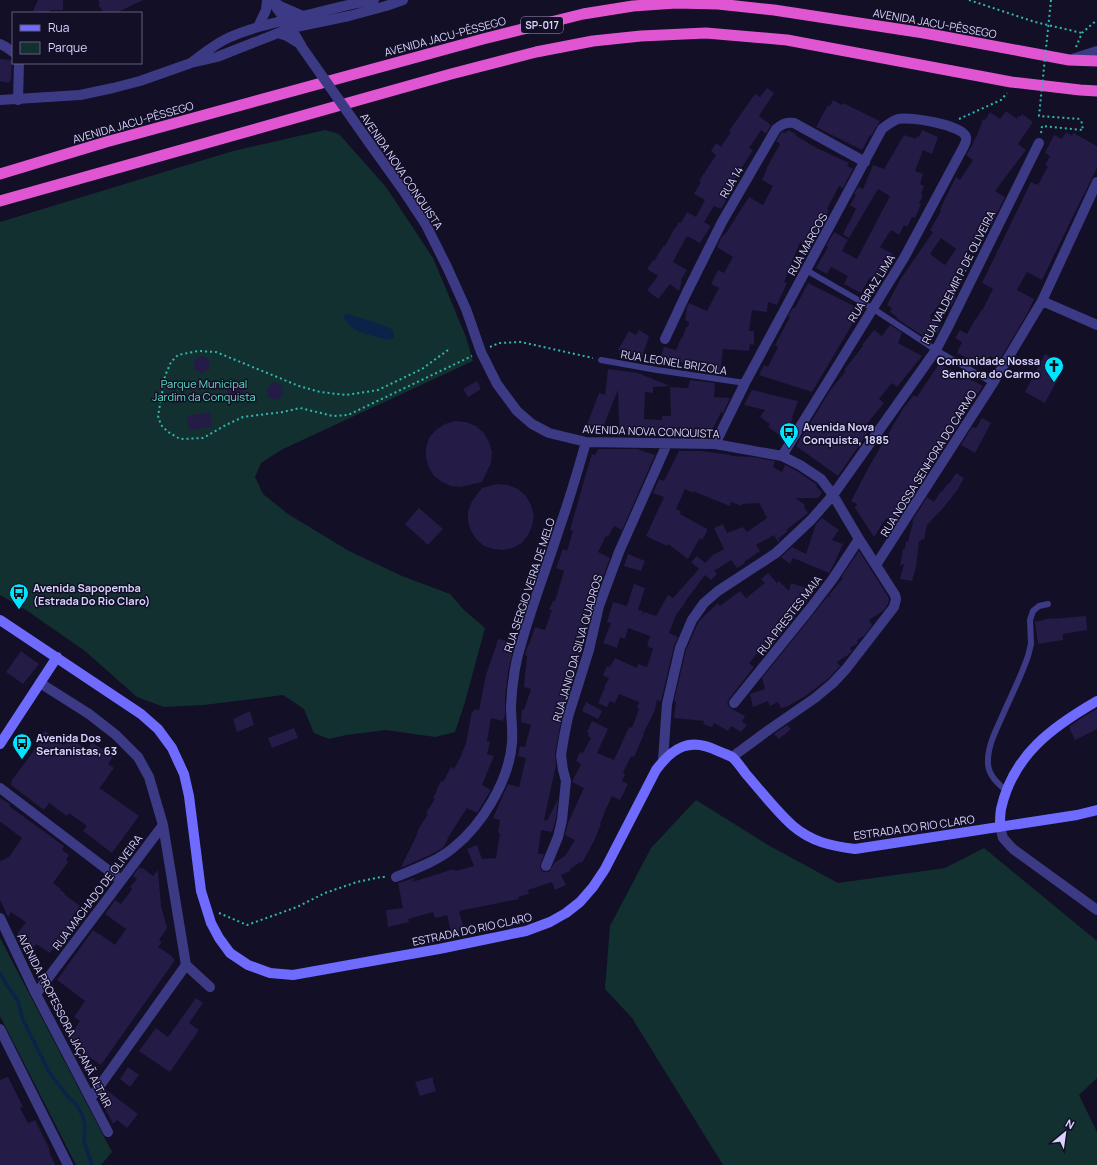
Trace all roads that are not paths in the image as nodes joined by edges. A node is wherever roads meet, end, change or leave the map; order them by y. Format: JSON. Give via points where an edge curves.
{"nodes":[{"id":1,"x":267,"y":0,"type":"edge"},
{"id":2,"x":271,"y":0,"type":"edge"},
{"id":3,"x":374,"y":0,"type":"edge"},
{"id":4,"x":403,"y":0,"type":"edge"},
{"id":5,"x":732,"y":0,"type":"edge"},
{"id":6,"x":774,"y":10,"type":"junction"},
{"id":7,"x":302,"y":16,"type":"junction"},
{"id":8,"x":288,"y":24,"type":"junction"},
{"id":9,"x":258,"y":27,"type":"junction"},
{"id":10,"x":278,"y":33,"type":"junction"},
{"id":11,"x":0,"y":44,"type":"edge"},
{"id":12,"x":300,"y":45,"type":"junction"},
{"id":13,"x":12,"y":51,"type":"edge"},
{"id":14,"x":1097,"y":51,"type":"edge"},
{"id":15,"x":1069,"y":60,"type":"junction"},
{"id":16,"x":1097,"y":61,"type":"edge"},
{"id":17,"x":191,"y":63,"type":"junction"},
{"id":18,"x":19,"y":64,"type":"edge"},
{"id":19,"x":1097,"y":91,"type":"edge"},
{"id":20,"x":0,"y":100,"type":"edge"},
{"id":21,"x":18,"y":100,"type":"junction"},
{"id":22,"x":956,"y":128,"type":"joint"},
{"id":23,"x":1039,"y":143,"type":"road end"},
{"id":24,"x":865,"y":162,"type":"junction"},
{"id":25,"x":0,"y":174,"type":"edge"},
{"id":26,"x":1097,"y":182,"type":"edge"},
{"id":27,"x":0,"y":201,"type":"edge"},
{"id":28,"x":806,"y":270,"type":"junction"},
{"id":29,"x":1042,"y":301,"type":"junction"},
{"id":30,"x":872,"y":308,"type":"junction"},
{"id":31,"x":1097,"y":324,"type":"edge"},
{"id":32,"x":665,"y":339,"type":"dead end"},
{"id":33,"x":936,"y":350,"type":"junction"},
{"id":34,"x":601,"y":360,"type":"road end"},
{"id":35,"x":745,"y":383,"type":"junction"},
{"id":36,"x":993,"y":383,"type":"junction"},
{"id":37,"x":586,"y":442,"type":"junction"},
{"id":38,"x":667,"y":444,"type":"junction"},
{"id":39,"x":715,"y":444,"type":"junction"},
{"id":40,"x":782,"y":456,"type":"junction"},
{"id":41,"x":833,"y":495,"type":"junction"},
{"id":42,"x":859,"y":540,"type":"junction"},
{"id":43,"x":876,"y":565,"type":"junction"},
{"id":44,"x":1048,"y":604,"type":"dead end"},
{"id":45,"x":0,"y":620,"type":"edge"},
{"id":46,"x":57,"y":657,"type":"junction"},
{"id":47,"x":40,"y":683,"type":"junction"},
{"id":48,"x":1097,"y":701,"type":"edge"},
{"id":49,"x":734,"y":703,"type":"dead end"},
{"id":50,"x":0,"y":744,"type":"edge"},
{"id":51,"x":732,"y":758,"type":"junction"},
{"id":52,"x":663,"y":760,"type":"junction"},
{"id":53,"x":0,"y":788,"type":"edge"},
{"id":54,"x":1007,"y":791,"type":"junction"},
{"id":55,"x":1097,"y":810,"type":"edge"},
{"id":56,"x":163,"y":825,"type":"junction"},
{"id":57,"x":1000,"y":827,"type":"junction"},
{"id":58,"x":546,"y":866,"type":"dead end"},
{"id":59,"x":396,"y":877,"type":"road end"},
{"id":60,"x":121,"y":880,"type":"junction"},
{"id":61,"x":1097,"y":910,"type":"edge"},
{"id":62,"x":0,"y":918,"type":"edge"},
{"id":63,"x":186,"y":966,"type":"junction"},
{"id":64,"x":210,"y":987,"type":"dead end"},
{"id":65,"x":36,"y":994,"type":"junction"},
{"id":66,"x":0,"y":1029,"type":"edge"},
{"id":67,"x":91,"y":1098,"type":"junction"},
{"id":68,"x":108,"y":1132,"type":"dead end"},
{"id":69,"x":68,"y":1165,"type":"edge"}],
"edges":[{"from":1,"to":9,"type":"street","via":[[266,10]]},
{"from":2,"to":7,"type":"street"},
{"from":2,"to":8,"type":"street","name":"AVENIDA NOVA CONQUISTA"},
{"from":3,"to":7,"type":"street"},
{"from":4,"to":8,"type":"street","via":[[349,16]]},
{"from":5,"to":6,"type":"street"},
{"from":6,"to":15,"type":"highway","name":"AVENIDA JACU-PÊSSEGO","number":"SP-017","via":[[924,33]]},
{"from":6,"to":25,"type":"highway","name":"AVENIDA JACU-PÊSSEGO","number":"SP-017","via":[[676,3],[633,6],[583,14],[106,142]]},
{"from":7,"to":8,"type":"street"},
{"from":8,"to":9,"type":"street"},
{"from":8,"to":10,"type":"street"},
{"from":8,"to":12,"type":"street","name":"AVENIDA NOVA CONQUISTA"},
{"from":9,"to":17,"type":"street","via":[[220,42]]},
{"from":10,"to":12,"type":"street"},
{"from":10,"to":17,"type":"street","via":[[216,57]]},
{"from":11,"to":13,"type":"street"},
{"from":12,"to":37,"type":"street","name":"AVENIDA NOVA CONQUISTA","bridge":true,"via":[[426,226],[466,309],[481,352],[501,389],[517,411],[532,424],[549,433]]},
{"from":14,"to":15,"type":"street"},
{"from":15,"to":16,"type":"highway","name":"AVENIDA JACU-PÊSSEGO","number":"SP-017"},
{"from":17,"to":21,"type":"street","via":[[140,81],[80,95]]},
{"from":18,"to":21,"type":"street"},
{"from":19,"to":27,"type":"highway","number":"SP-017","via":[[1011,82],[787,40],[706,33],[641,36],[593,41],[536,52]]},
{"from":20,"to":21,"type":"street"},
{"from":22,"to":24,"type":"street","name":"RUA MARCOS","via":[[900,118],[882,129]]},
{"from":22,"to":30,"type":"street","name":"RUA BRAZ LIMA","via":[[966,137],[964,146],[904,258]]},
{"from":23,"to":33,"type":"street","name":"RUA VALDEMIR P. DE OLIVEIRA"},
{"from":24,"to":28,"type":"street","name":"RUA MARCOS"},
{"from":24,"to":32,"type":"street","name":"RUA 14","via":[[794,123],[788,122],[776,129],[722,222]]},
{"from":26,"to":29,"type":"street","name":"RUA NOSSA SENHORA DO CARMO"},
{"from":28,"to":30,"type":"lane"},
{"from":28,"to":35,"type":"street","name":"RUA MARCOS"},
{"from":29,"to":31,"type":"street"},
{"from":29,"to":36,"type":"street","name":"RUA NOSSA SENHORA DO CARMO"},
{"from":30,"to":33,"type":"lane"},
{"from":30,"to":40,"type":"street","name":"RUA BRAZ LIMA"},
{"from":33,"to":36,"type":"lane"},
{"from":33,"to":41,"type":"street","name":"RUA VALDEMIR P. DE OLIVEIRA"},
{"from":34,"to":35,"type":"lane","name":"RUA LEONEL BRIZOLA"},
{"from":35,"to":39,"type":"street","name":"RUA MARCOS"},
{"from":36,"to":43,"type":"street","name":"RUA NOSSA SENHORA DO CARMO"},
{"from":37,"to":38,"type":"street","name":"AVENIDA NOVA CONQUISTA"},
{"from":37,"to":59,"type":"street","name":"RUA SERGIO VEIRA DE MELO","via":[[515,666],[511,708],[512,744],[501,783],[481,818],[453,848],[433,861]]},
{"from":38,"to":39,"type":"street","name":"AVENIDA NOVA CONQUISTA"},
{"from":38,"to":58,"type":"street","name":"RUA JANIO DA SILVA QUADROS","via":[[619,552],[599,606],[589,650],[568,717],[561,755],[566,781],[562,820]]},
{"from":39,"to":40,"type":"street","name":"AVENIDA NOVA CONQUISTA"},
{"from":40,"to":41,"type":"street","name":"AVENIDA NOVA CONQUISTA","via":[[821,479]]},
{"from":41,"to":42,"type":"street","name":"AVENIDA NOVA CONQUISTA"},
{"from":41,"to":52,"type":"street","name":"RUA VALDEMIR P. DE OLIVEIRA","via":[[776,553],[718,591],[704,603],[692,620],[680,648],[672,679],[667,704]]},
{"from":42,"to":43,"type":"street","name":"AVENIDA NOVA CONQUISTA"},
{"from":42,"to":49,"type":"street","name":"RUA PRESTES MAIA","via":[[809,610]]},
{"from":43,"to":51,"type":"street","name":"AVENIDA NOVA CONQUISTA","via":[[895,595],[894,607],[833,683]]},
{"from":44,"to":54,"type":"lane","via":[[1038,606],[1033,611],[1028,656],[993,736],[989,752],[991,776]]},
{"from":45,"to":46,"type":"main road","name":"ESTRADA DO RIO CLARO"},
{"from":46,"to":47,"type":"main road"},
{"from":46,"to":52,"type":"main road","name":"ESTRADA DO RIO CLARO","via":[[141,714],[158,729],[172,748],[184,774],[189,796],[201,891],[211,923],[230,953],[248,965],[270,973],[293,975],[431,951],[526,931],[566,914],[580,902],[605,869]]},
{"from":47,"to":50,"type":"main road"},
{"from":47,"to":56,"type":"street","via":[[89,714],[116,735],[138,757],[150,778]]},
{"from":48,"to":54,"type":"main road","via":[[1050,732],[1036,745],[1024,758]]},
{"from":51,"to":52,"type":"main road","name":"ESTRADA DO RIO CLARO","via":[[713,748],[688,745],[676,749]]},
{"from":51,"to":57,"type":"main road","name":"ESTRADA DO RIO CLARO","via":[[793,826],[812,839],[834,847],[855,849]]},
{"from":53,"to":60,"type":"street"},
{"from":54,"to":57,"type":"main road","via":[[1001,810]]},
{"from":55,"to":57,"type":"main road","name":"ESTRADA DO RIO CLARO"},
{"from":56,"to":60,"type":"street","name":"RUA MACHADO DE OLIVEIRA"},
{"from":56,"to":63,"type":"street"},
{"from":57,"to":61,"type":"street","via":[[1003,838],[1013,848]]},
{"from":60,"to":65,"type":"street","name":"RUA MACHADO DE OLIVEIRA"},
{"from":62,"to":65,"type":"street","name":"AVENIDA PROFESSORA JAÇANÃ ALTAIR"},
{"from":63,"to":64,"type":"street"},
{"from":63,"to":67,"type":"street"},
{"from":65,"to":67,"type":"street","name":"AVENIDA PROFESSORA JAÇANÃ ALTAIR"},
{"from":66,"to":69,"type":"street"},
{"from":67,"to":68,"type":"street","name":"AVENIDA PROFESSORA JAÇANÃ ALTAIR"}]}
